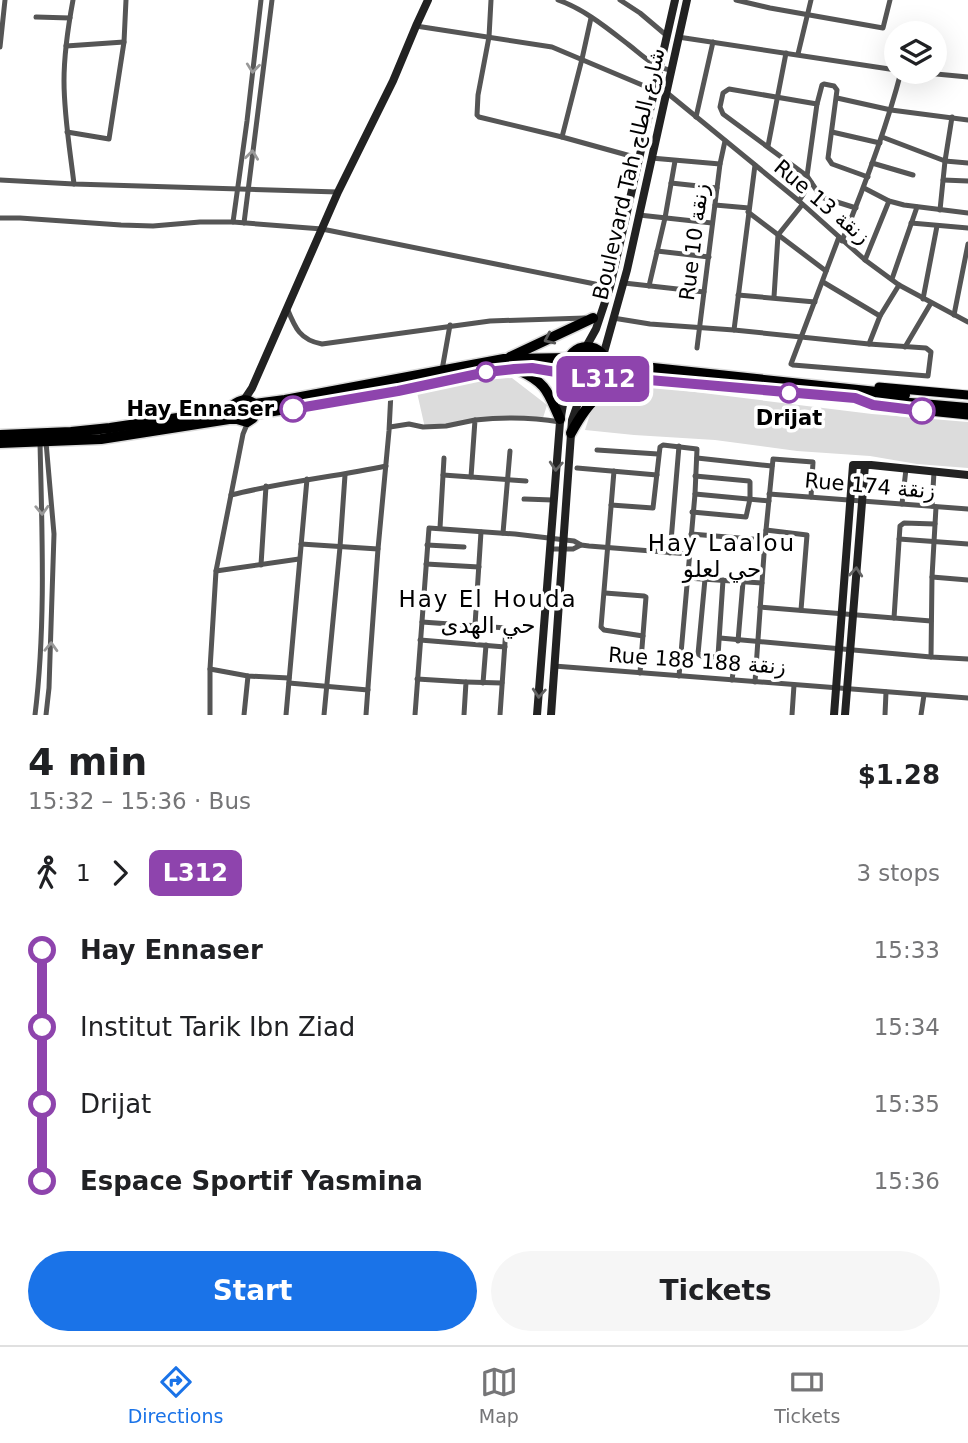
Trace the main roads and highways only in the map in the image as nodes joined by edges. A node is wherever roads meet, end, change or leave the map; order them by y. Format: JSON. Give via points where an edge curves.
{"nodes":[{"id":1,"x":596,"y":318,"type":"road end"},
{"id":2,"x":569,"y":358,"type":"junction"},
{"id":3,"x":605,"y":358,"type":"junction"},
{"id":4,"x":504,"y":359,"type":"junction"},
{"id":5,"x":514,"y":369,"type":"junction"},
{"id":6,"x":570,"y":377,"type":"junction"},
{"id":7,"x":603,"y":378,"type":"junction"},
{"id":8,"x":649,"y":380,"type":"junction"},
{"id":9,"x":788,"y":383,"type":"junction"},
{"id":10,"x":968,"y":395,"type":"edge"},
{"id":11,"x":855,"y":398,"type":"junction"},
{"id":12,"x":968,"y":402,"type":"edge"},
{"id":13,"x":968,"y":408,"type":"edge"},
{"id":14,"x":246,"y":411,"type":"junction"},
{"id":15,"x":968,"y":415,"type":"edge"},
{"id":16,"x":560,"y":421,"type":"road end"},
{"id":17,"x":571,"y":433,"type":"road end"},
{"id":18,"x":0,"y":435,"type":"edge"},
{"id":19,"x":0,"y":443,"type":"edge"}],
"edges":[{"from":1,"to":4,"type":"highway","one_way":true},
{"from":2,"to":3,"type":"highway","via":[[586,347]]},
{"from":2,"to":4,"type":"highway"},
{"from":2,"to":6,"type":"highway"},
{"from":3,"to":7,"type":"highway"},
{"from":3,"to":9,"type":"highway","via":[[625,365]]},
{"from":4,"to":14,"type":"highway"},
{"from":5,"to":6,"type":"highway","via":[[532,368]]},
{"from":5,"to":14,"type":"highway","via":[[391,392]]},
{"from":5,"to":16,"type":"highway","via":[[541,383]]},
{"from":6,"to":7,"type":"highway","via":[[582,386],[592,386]]},
{"from":7,"to":8,"type":"highway"},
{"from":8,"to":11,"type":"highway"},
{"from":8,"to":17,"type":"highway","via":[[614,387],[596,397]]},
{"from":9,"to":10,"type":"main road"},
{"from":9,"to":12,"type":"highway"},
{"from":11,"to":13,"type":"highway"},
{"from":11,"to":15,"type":"main road","via":[[880,406]]},
{"from":14,"to":18,"type":"highway","via":[[71,432]]},
{"from":14,"to":19,"type":"highway","via":[[101,439]]}]}
